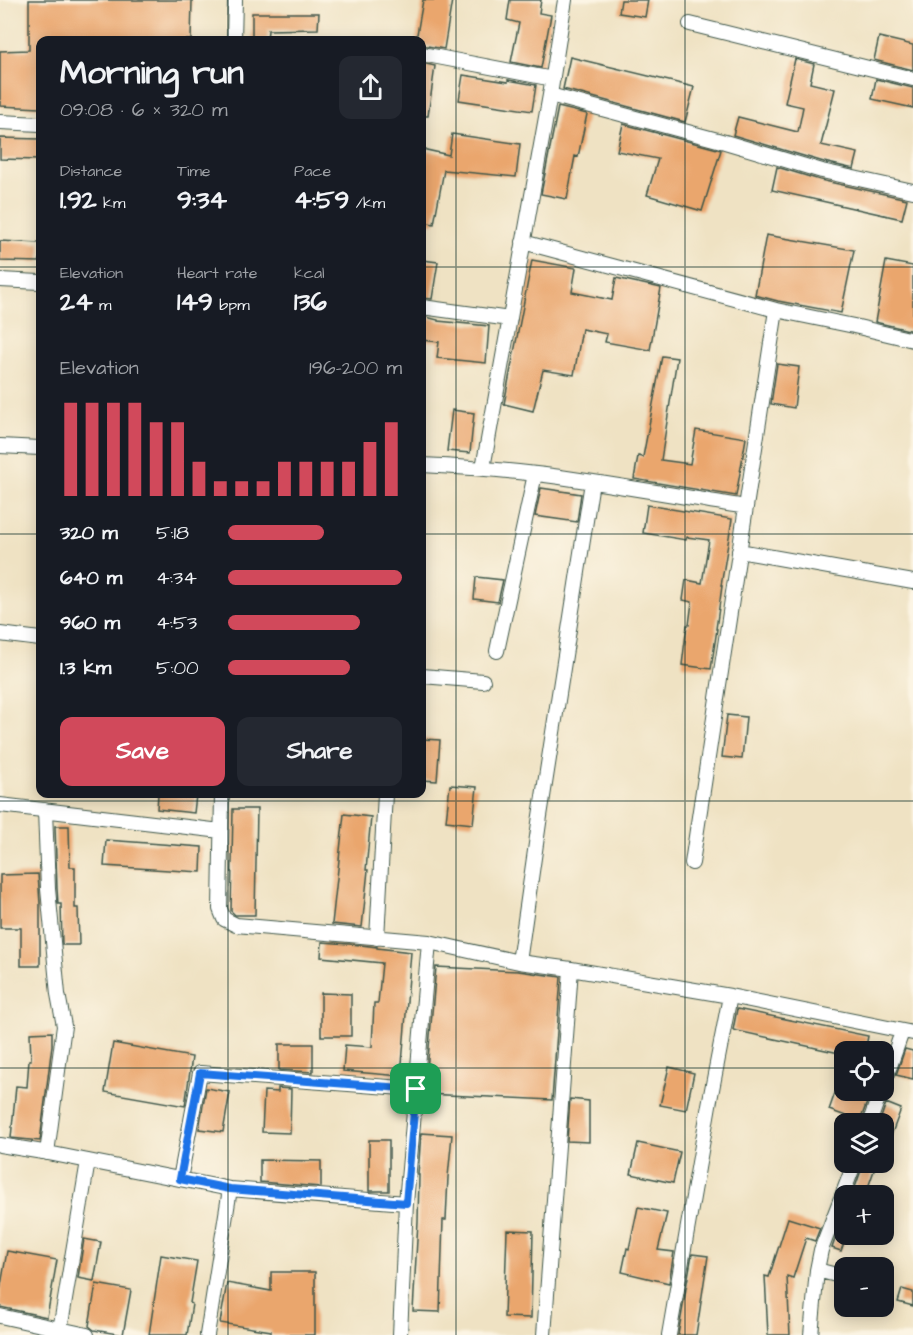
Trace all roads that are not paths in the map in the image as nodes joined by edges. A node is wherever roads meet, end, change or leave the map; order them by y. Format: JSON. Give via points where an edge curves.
{"nodes":[{"id":1,"x":235,"y":0,"type":"edge"},
{"id":2,"x":565,"y":0,"type":"edge"},
{"id":3,"x":690,"y":24,"type":"dead end"},
{"id":4,"x":234,"y":36,"type":"edge"},
{"id":5,"x":426,"y":55,"type":"edge"},
{"id":6,"x":913,"y":79,"type":"edge"},
{"id":7,"x":553,"y":80,"type":"junction"},
{"id":8,"x":550,"y":96,"type":"junction"},
{"id":9,"x":0,"y":122,"type":"edge"},
{"id":10,"x":36,"y":123,"type":"edge"},
{"id":11,"x":913,"y":191,"type":"edge"},
{"id":12,"x":524,"y":242,"type":"junction"},
{"id":13,"x":0,"y":280,"type":"edge"},
{"id":14,"x":36,"y":282,"type":"edge"},
{"id":15,"x":426,"y":308,"type":"edge"},
{"id":16,"x":776,"y":310,"type":"junction"},
{"id":17,"x":510,"y":319,"type":"junction"},
{"id":18,"x":913,"y":340,"type":"edge"},
{"id":19,"x":0,"y":446,"type":"edge"},
{"id":20,"x":36,"y":448,"type":"edge"},
{"id":21,"x":426,"y":465,"type":"edge"},
{"id":22,"x":483,"y":468,"type":"junction"},
{"id":23,"x":535,"y":474,"type":"junction"},
{"id":24,"x":592,"y":482,"type":"junction"},
{"id":25,"x":746,"y":507,"type":"junction"},
{"id":26,"x":739,"y":551,"type":"junction"},
{"id":27,"x":913,"y":582,"type":"edge"},
{"id":28,"x":0,"y":634,"type":"edge"},
{"id":29,"x":36,"y":638,"type":"edge"},
{"id":30,"x":497,"y":651,"type":"dead end"},
{"id":31,"x":426,"y":676,"type":"edge"},
{"id":32,"x":483,"y":681,"type":"dead end"},
{"id":33,"x":222,"y":798,"type":"edge"},
{"id":34,"x":385,"y":798,"type":"edge"},
{"id":35,"x":0,"y":805,"type":"edge"},
{"id":36,"x":45,"y":810,"type":"junction"},
{"id":37,"x":221,"y":831,"type":"junction"},
{"id":38,"x":692,"y":863,"type":"dead end"},
{"id":39,"x":377,"y":938,"type":"junction"},
{"id":40,"x":429,"y":942,"type":"junction"},
{"id":41,"x":519,"y":962,"type":"junction"},
{"id":42,"x":571,"y":969,"type":"junction"},
{"id":43,"x":730,"y":996,"type":"junction"},
{"id":44,"x":908,"y":1032,"type":"edge"},
{"id":45,"x":894,"y":1062,"type":"edge"},
{"id":46,"x":416,"y":1089,"type":"junction"},
{"id":47,"x":0,"y":1145,"type":"edge"},
{"id":48,"x":47,"y":1153,"type":"junction"},
{"id":49,"x":88,"y":1161,"type":"junction"},
{"id":50,"x":851,"y":1173,"type":"edge"},
{"id":51,"x":180,"y":1179,"type":"junction"},
{"id":52,"x":230,"y":1189,"type":"junction"},
{"id":53,"x":406,"y":1203,"type":"junction"},
{"id":54,"x":817,"y":1270,"type":"junction"},
{"id":55,"x":834,"y":1274,"type":"edge"},
{"id":56,"x":0,"y":1316,"type":"edge"},
{"id":57,"x":60,"y":1330,"type":"junction"},
{"id":58,"x":87,"y":1335,"type":"edge"},
{"id":59,"x":207,"y":1335,"type":"edge"},
{"id":60,"x":400,"y":1335,"type":"edge"},
{"id":61,"x":544,"y":1335,"type":"edge"},
{"id":62,"x":669,"y":1335,"type":"edge"},
{"id":63,"x":811,"y":1335,"type":"edge"}],
"edges":[{"from":1,"to":4,"type":"street"},
{"from":2,"to":7,"type":"street"},
{"from":3,"to":6,"type":"street"},
{"from":5,"to":7,"type":"street"},
{"from":7,"to":8,"type":"street"},
{"from":8,"to":11,"type":"street","via":[[822,171]]},
{"from":8,"to":12,"type":"street"},
{"from":9,"to":10,"type":"street"},
{"from":12,"to":16,"type":"street"},
{"from":12,"to":17,"type":"street"},
{"from":13,"to":14,"type":"street"},
{"from":15,"to":17,"type":"street"},
{"from":16,"to":18,"type":"street"},
{"from":16,"to":25,"type":"street"},
{"from":17,"to":22,"type":"street"},
{"from":19,"to":20,"type":"street"},
{"from":21,"to":22,"type":"street"},
{"from":22,"to":23,"type":"street"},
{"from":23,"to":24,"type":"street"},
{"from":23,"to":30,"type":"street"},
{"from":24,"to":25,"type":"street"},
{"from":24,"to":41,"type":"street"},
{"from":25,"to":26,"type":"street"},
{"from":26,"to":27,"type":"street"},
{"from":26,"to":38,"type":"street"},
{"from":28,"to":29,"type":"street"},
{"from":31,"to":32,"type":"street"},
{"from":33,"to":37,"type":"street"},
{"from":34,"to":39,"type":"street"},
{"from":35,"to":36,"type":"street"},
{"from":36,"to":37,"type":"street"},
{"from":36,"to":48,"type":"street","via":[[48,889],[64,1026]]},
{"from":37,"to":39,"type":"street","via":[[220,909],[224,919],[236,924]]},
{"from":39,"to":40,"type":"street"},
{"from":40,"to":41,"type":"street"},
{"from":40,"to":46,"type":"street"},
{"from":41,"to":42,"type":"street"},
{"from":42,"to":43,"type":"street"},
{"from":42,"to":61,"type":"street"},
{"from":43,"to":44,"type":"street"},
{"from":43,"to":62,"type":"street"},
{"from":44,"to":45,"type":"street"},
{"from":46,"to":51,"type":"street","via":[[200,1073]]},
{"from":46,"to":53,"type":"street"},
{"from":47,"to":48,"type":"street"},
{"from":48,"to":49,"type":"street"},
{"from":49,"to":51,"type":"street"},
{"from":49,"to":57,"type":"street"},
{"from":50,"to":54,"type":"street"},
{"from":51,"to":52,"type":"street"},
{"from":52,"to":53,"type":"street"},
{"from":52,"to":59,"type":"street"},
{"from":53,"to":60,"type":"street"},
{"from":54,"to":55,"type":"street"},
{"from":54,"to":63,"type":"street"},
{"from":56,"to":57,"type":"street"},
{"from":57,"to":58,"type":"street"}]}
